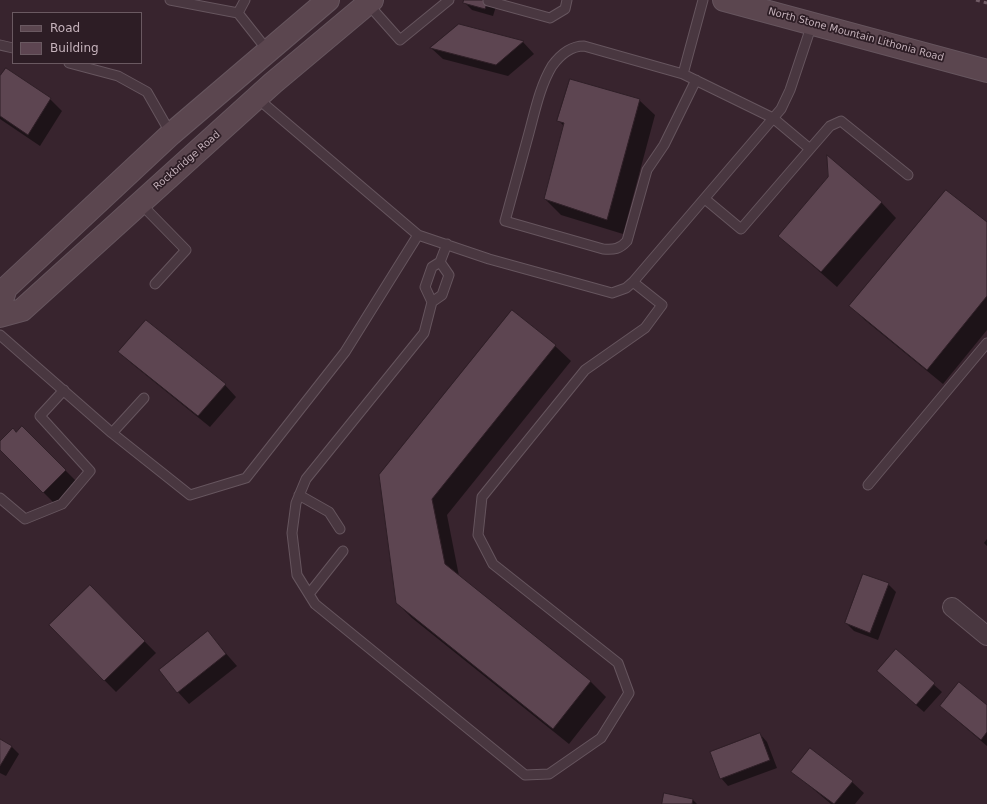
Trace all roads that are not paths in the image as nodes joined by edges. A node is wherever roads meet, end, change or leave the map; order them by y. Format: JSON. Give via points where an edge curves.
{"nodes":[{"id":1,"x":170,"y":0,"type":"edge"},
{"id":2,"x":245,"y":0,"type":"edge"},
{"id":3,"x":328,"y":0,"type":"edge"},
{"id":4,"x":450,"y":0,"type":"edge"},
{"id":5,"x":567,"y":0,"type":"edge"},
{"id":6,"x":703,"y":0,"type":"edge"},
{"id":7,"x":724,"y":0,"type":"edge"},
{"id":8,"x":488,"y":1,"type":"dead end"},
{"id":9,"x":370,"y":2,"type":"edge"},
{"id":10,"x":238,"y":13,"type":"junction"},
{"id":11,"x":812,"y":24,"type":"junction"},
{"id":12,"x":0,"y":45,"type":"edge"},
{"id":13,"x":12,"y":48,"type":"edge"},
{"id":14,"x":268,"y":51,"type":"junction"},
{"id":15,"x":73,"y":64,"type":"edge"},
{"id":16,"x":987,"y":71,"type":"edge"},
{"id":17,"x":683,"y":74,"type":"junction"},
{"id":18,"x":696,"y":80,"type":"junction"},
{"id":19,"x":257,"y":98,"type":"junction"},
{"id":20,"x":773,"y":118,"type":"junction"},
{"id":21,"x":171,"y":134,"type":"junction"},
{"id":22,"x":810,"y":148,"type":"junction"},
{"id":23,"x":908,"y":175,"type":"dead end"},
{"id":24,"x":704,"y":199,"type":"junction"},
{"id":25,"x":140,"y":202,"type":"junction"},
{"id":26,"x":418,"y":235,"type":"junction"},
{"id":27,"x":447,"y":244,"type":"junction"},
{"id":28,"x":440,"y":262,"type":"junction"},
{"id":29,"x":633,"y":282,"type":"junction"},
{"id":30,"x":155,"y":284,"type":"dead end"},
{"id":31,"x":432,"y":302,"type":"junction"},
{"id":32,"x":0,"y":306,"type":"edge"},
{"id":33,"x":0,"y":316,"type":"edge"},
{"id":34,"x":0,"y":335,"type":"edge"},
{"id":35,"x":987,"y":343,"type":"edge"},
{"id":36,"x":64,"y":390,"type":"junction"},
{"id":37,"x":144,"y":398,"type":"dead end"},
{"id":38,"x":112,"y":433,"type":"junction"},
{"id":39,"x":868,"y":485,"type":"dead end"},
{"id":40,"x":299,"y":495,"type":"junction"},
{"id":41,"x":0,"y":498,"type":"edge"},
{"id":42,"x":340,"y":529,"type":"dead end"},
{"id":43,"x":343,"y":551,"type":"dead end"},
{"id":44,"x":309,"y":594,"type":"junction"},
{"id":45,"x":952,"y":607,"type":"dead end"},
{"id":46,"x":987,"y":636,"type":"edge"}],
"edges":[{"from":1,"to":10,"type":"lane"},
{"from":2,"to":10,"type":"lane"},
{"from":3,"to":14,"type":"main road"},
{"from":4,"to":9,"type":"lane","via":[[400,40]]},
{"from":5,"to":8,"type":"lane","via":[[564,9],[550,18]]},
{"from":6,"to":17,"type":"lane"},
{"from":7,"to":11,"type":"main road","name":"North Stone Mountain Lithonia Road"},
{"from":9,"to":19,"type":"main road","name":"Rockbridge Road"},
{"from":10,"to":14,"type":"lane"},
{"from":11,"to":16,"type":"main road","name":"North Stone Mountain Lithonia Road"},
{"from":11,"to":20,"type":"lane","via":[[790,90]]},
{"from":12,"to":13,"type":"lane"},
{"from":14,"to":21,"type":"main road"},
{"from":15,"to":21,"type":"lane","via":[[118,76],[147,92]]},
{"from":17,"to":18,"type":"lane"},
{"from":17,"to":18,"type":"lane","via":[[584,46],[571,48],[558,59],[548,74],[537,102],[504,221],[603,249],[616,250],[622,246],[627,241],[646,170],[664,145]]},
{"from":18,"to":20,"type":"lane"},
{"from":19,"to":25,"type":"main road","name":"Rockbridge Road"},
{"from":19,"to":26,"type":"lane"},
{"from":20,"to":22,"type":"lane"},
{"from":20,"to":24,"type":"lane"},
{"from":21,"to":32,"type":"main road","via":[[6,288]]},
{"from":22,"to":23,"type":"lane","via":[[830,126],[841,121]]},
{"from":22,"to":24,"type":"lane","via":[[741,229]]},
{"from":24,"to":29,"type":"lane"},
{"from":25,"to":30,"type":"lane","via":[[186,250]]},
{"from":25,"to":33,"type":"main road","name":"Rockbridge Road","via":[[22,310]]},
{"from":26,"to":27,"type":"lane"},
{"from":26,"to":38,"type":"lane","via":[[345,352],[246,478],[190,495]]},
{"from":27,"to":28,"type":"lane"},
{"from":27,"to":29,"type":"lane","via":[[489,259],[612,293],[626,288]]},
{"from":28,"to":31,"type":"lane","via":[[432,267],[425,287]]},
{"from":28,"to":31,"type":"lane","via":[[449,275],[442,295]]},
{"from":29,"to":44,"type":"lane","via":[[662,305],[645,328],[585,370],[482,497],[478,535],[493,564],[618,663],[629,693],[601,738],[549,774],[525,775],[315,604]]},
{"from":31,"to":40,"type":"lane","via":[[424,333],[306,479]]},
{"from":34,"to":36,"type":"lane"},
{"from":35,"to":39,"type":"lane"},
{"from":36,"to":38,"type":"lane"},
{"from":36,"to":41,"type":"lane","via":[[40,416],[90,471],[62,504],[26,519]]},
{"from":37,"to":38,"type":"lane"},
{"from":40,"to":42,"type":"lane","via":[[329,512]]},
{"from":40,"to":44,"type":"lane","via":[[292,533],[297,575]]},
{"from":43,"to":44,"type":"lane"},
{"from":45,"to":46,"type":"street"}]}
